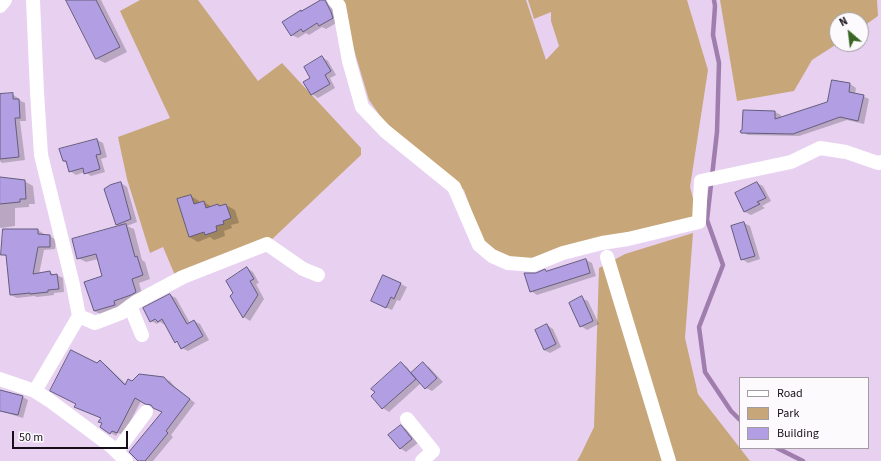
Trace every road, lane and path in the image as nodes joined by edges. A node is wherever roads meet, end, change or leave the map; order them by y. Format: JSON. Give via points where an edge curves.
{"nodes":[{"id":1,"x":5,"y":0,"type":"edge"},
{"id":2,"x":33,"y":0,"type":"edge"},
{"id":3,"x":334,"y":0,"type":"edge"},
{"id":4,"x":0,"y":6,"type":"edge"},
{"id":5,"x":881,"y":162,"type":"edge"},
{"id":6,"x":607,"y":257,"type":"dead end"},
{"id":7,"x":318,"y":275,"type":"dead end"},
{"id":8,"x":130,"y":306,"type":"junction"},
{"id":9,"x":79,"y":316,"type":"junction"},
{"id":10,"x":142,"y":335,"type":"dead end"},
{"id":11,"x":0,"y":379,"type":"edge"},
{"id":12,"x":35,"y":391,"type":"junction"},
{"id":13,"x":146,"y":412,"type":"dead end"},
{"id":14,"x":407,"y":419,"type":"dead end"},
{"id":15,"x":121,"y":456,"type":"edge"},
{"id":16,"x":422,"y":461,"type":"edge"},
{"id":17,"x":669,"y":461,"type":"edge"}],
"edges":[{"from":1,"to":4,"type":"street"},
{"from":2,"to":9,"type":"street","via":[[41,155]]},
{"from":3,"to":5,"type":"street","via":[[339,6],[349,61],[362,107],[384,131],[454,187],[479,245],[492,256],[508,263],[533,265],[563,253],[699,222],[701,181],[791,162],[820,148]]},
{"from":6,"to":17,"type":"street"},
{"from":7,"to":8,"type":"street","via":[[303,269],[267,244],[183,277]]},
{"from":8,"to":9,"type":"street","via":[[121,313],[94,323]]},
{"from":8,"to":10,"type":"street"},
{"from":9,"to":12,"type":"street"},
{"from":11,"to":12,"type":"street"},
{"from":12,"to":15,"type":"street","via":[[112,446]]},
{"from":13,"to":15,"type":"street"},
{"from":14,"to":16,"type":"street","via":[[433,451]]}]}
